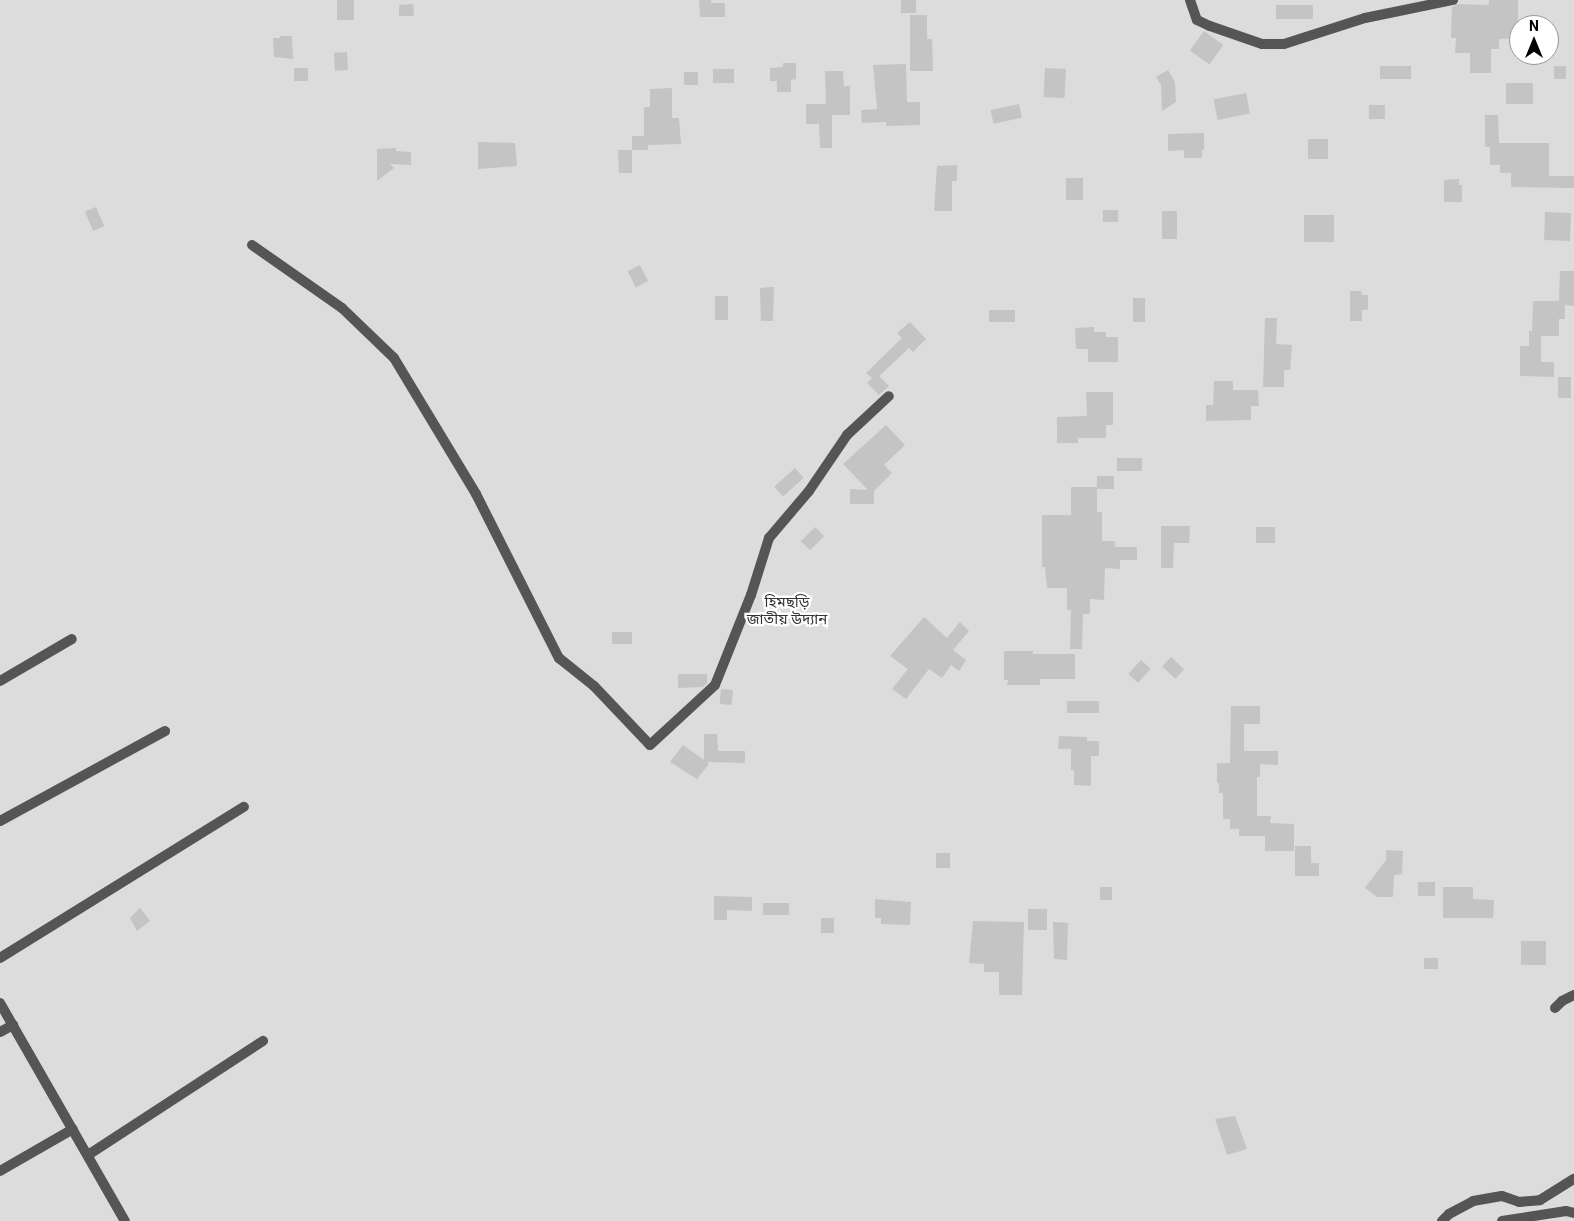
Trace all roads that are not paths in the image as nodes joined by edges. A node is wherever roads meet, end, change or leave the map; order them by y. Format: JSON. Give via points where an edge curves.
{"nodes":[{"id":1,"x":1190,"y":0,"type":"edge"},
{"id":2,"x":1453,"y":0,"type":"edge"},
{"id":3,"x":252,"y":245,"type":"dead end"},
{"id":4,"x":889,"y":396,"type":"dead end"},
{"id":5,"x":72,"y":639,"type":"dead end"},
{"id":6,"x":0,"y":681,"type":"edge"},
{"id":7,"x":165,"y":730,"type":"dead end"},
{"id":8,"x":244,"y":808,"type":"dead end"},
{"id":9,"x":0,"y":821,"type":"edge"},
{"id":10,"x":0,"y":958,"type":"edge"},
{"id":11,"x":1574,"y":995,"type":"edge"},
{"id":12,"x":0,"y":1003,"type":"edge"},
{"id":13,"x":1555,"y":1008,"type":"dead end"},
{"id":14,"x":13,"y":1025,"type":"junction"},
{"id":15,"x":0,"y":1032,"type":"edge"},
{"id":16,"x":263,"y":1041,"type":"dead end"},
{"id":17,"x":72,"y":1129,"type":"junction"},
{"id":18,"x":88,"y":1155,"type":"junction"},
{"id":19,"x":0,"y":1171,"type":"edge"},
{"id":20,"x":1574,"y":1179,"type":"edge"},
{"id":21,"x":1574,"y":1213,"type":"edge"},
{"id":22,"x":125,"y":1221,"type":"edge"},
{"id":23,"x":1442,"y":1221,"type":"edge"},
{"id":24,"x":1502,"y":1221,"type":"edge"}],
"edges":[{"from":1,"to":2,"type":"street","via":[[1197,20],[1262,44],[1284,44],[1365,18]]},
{"from":3,"to":4,"type":"street","via":[[342,308],[394,358],[476,494],[559,658],[594,686],[650,744],[715,685],[751,596],[769,538],[809,491],[847,435]]},
{"from":5,"to":6,"type":"street"},
{"from":7,"to":9,"type":"street"},
{"from":8,"to":10,"type":"street"},
{"from":11,"to":13,"type":"street"},
{"from":12,"to":14,"type":"street"},
{"from":14,"to":15,"type":"street"},
{"from":14,"to":17,"type":"street"},
{"from":16,"to":18,"type":"street"},
{"from":17,"to":18,"type":"street"},
{"from":17,"to":19,"type":"street"},
{"from":18,"to":22,"type":"street"},
{"from":20,"to":23,"type":"street","via":[[1540,1200],[1519,1202],[1502,1196],[1473,1201]]},
{"from":21,"to":24,"type":"street","via":[[1557,1212]]}]}
